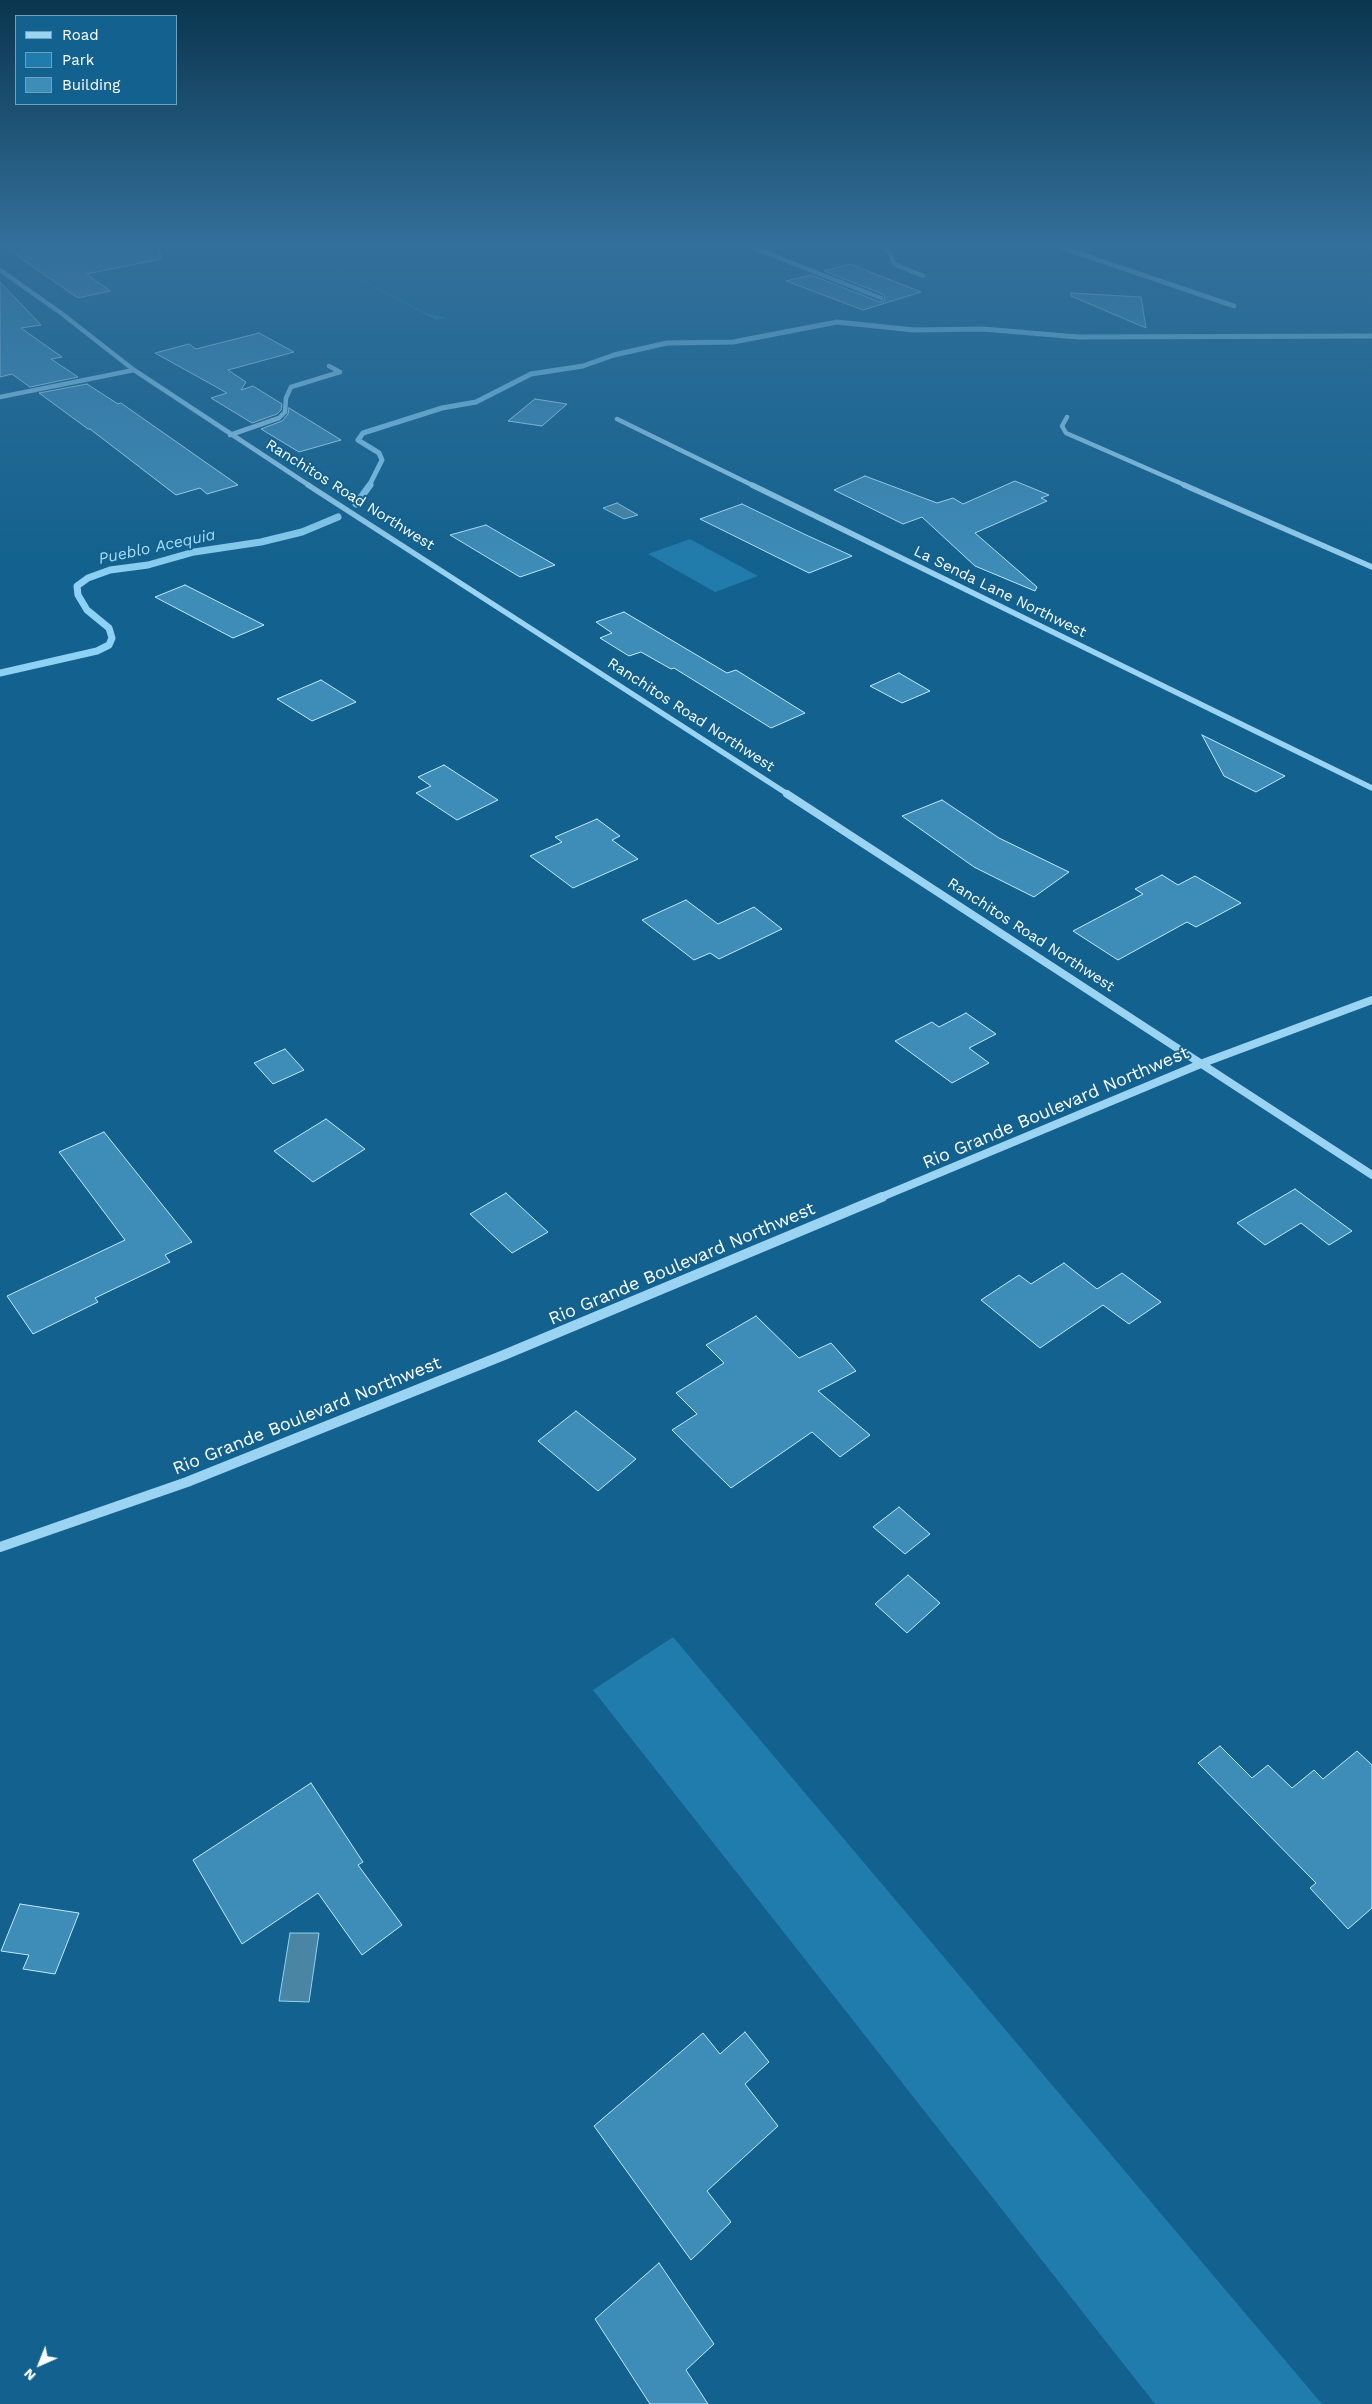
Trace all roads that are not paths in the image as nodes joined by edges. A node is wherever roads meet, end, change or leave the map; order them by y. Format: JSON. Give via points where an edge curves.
{"nodes":[{"id":1,"x":121,"y":360,"type":"edge"},
{"id":2,"x":329,"y":366,"type":"dead end"},
{"id":3,"x":134,"y":370,"type":"junction"},
{"id":4,"x":0,"y":397,"type":"edge"},
{"id":5,"x":1066,"y":417,"type":"dead end"},
{"id":6,"x":617,"y":419,"type":"dead end"},
{"id":7,"x":230,"y":435,"type":"junction"},
{"id":8,"x":1372,"y":567,"type":"edge"},
{"id":9,"x":1372,"y":788,"type":"edge"},
{"id":10,"x":1372,"y":1000,"type":"edge"},
{"id":11,"x":1203,"y":1064,"type":"junction"},
{"id":12,"x":1372,"y":1175,"type":"edge"},
{"id":13,"x":0,"y":1547,"type":"edge"}],
"edges":[{"from":1,"to":3,"type":"street","name":"Ranchitos Road Northwest"},
{"from":2,"to":7,"type":"street","via":[[340,372],[291,387],[285,412],[279,418]]},
{"from":3,"to":4,"type":"street"},
{"from":3,"to":7,"type":"street","name":"Ranchitos Road Northwest"},
{"from":5,"to":8,"type":"street","via":[[1062,426],[1066,433]]},
{"from":6,"to":9,"type":"street","name":"La Senda Lane Northwest"},
{"from":7,"to":11,"type":"street","name":"Ranchitos Road Northwest"},
{"from":10,"to":11,"type":"street","name":"Rio Grande Boulevard Northwest"},
{"from":11,"to":12,"type":"street","name":"Ranchitos Road Northwest"},
{"from":11,"to":13,"type":"street","name":"Rio Grande Boulevard Northwest","via":[[504,1355],[186,1482]]}]}
